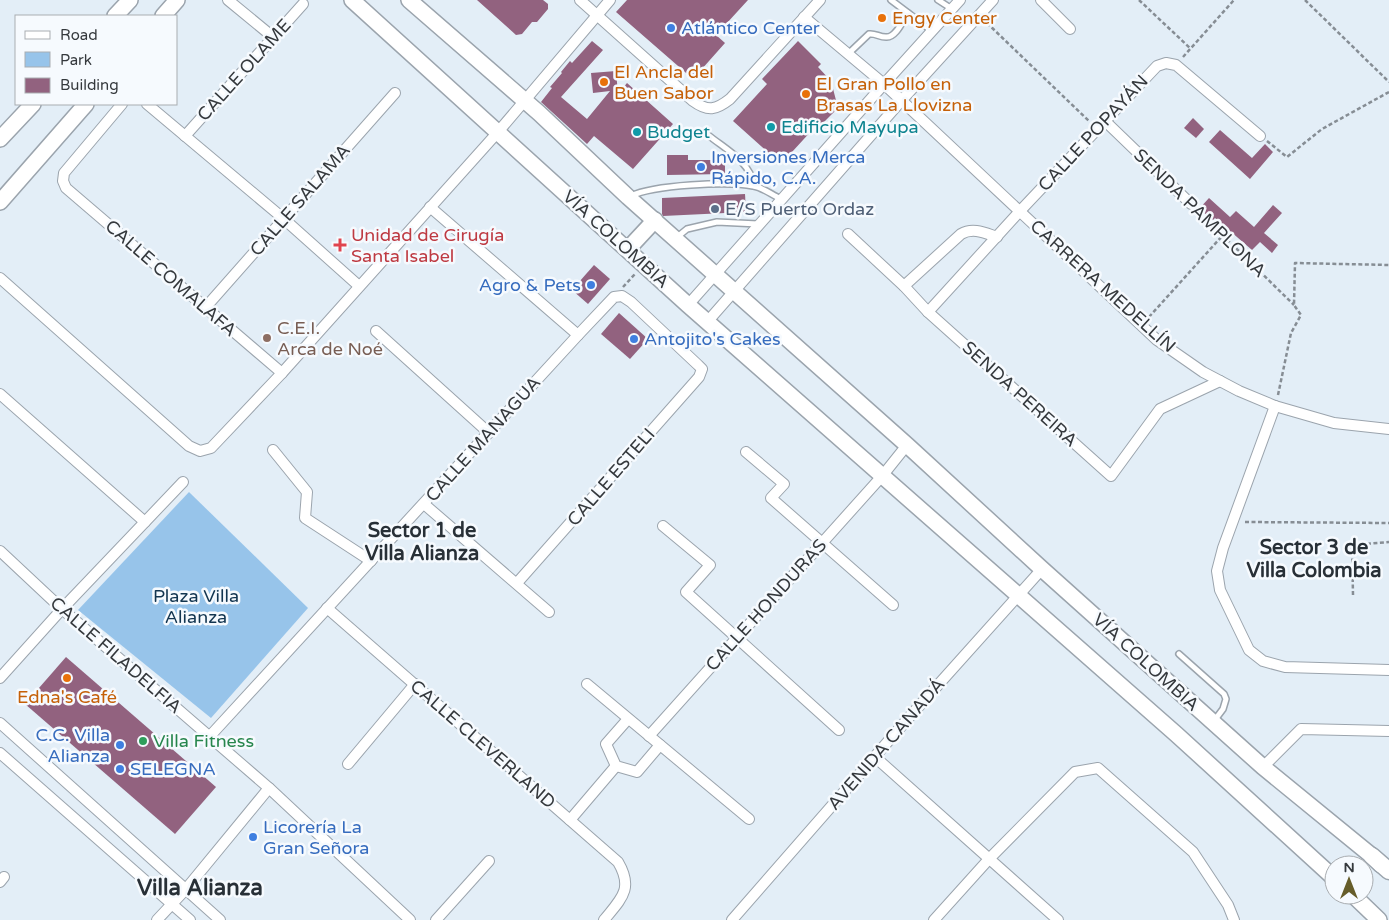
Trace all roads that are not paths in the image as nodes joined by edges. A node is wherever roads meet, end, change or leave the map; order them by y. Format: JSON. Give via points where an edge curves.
{"nodes":[{"id":1,"x":130,"y":0,"type":"edge"},
{"id":2,"x":177,"y":0,"type":"edge"},
{"id":3,"x":228,"y":0,"type":"edge"},
{"id":4,"x":352,"y":0,"type":"edge"},
{"id":5,"x":410,"y":0,"type":"edge"},
{"id":6,"x":580,"y":0,"type":"edge"},
{"id":7,"x":610,"y":0,"type":"edge"},
{"id":8,"x":820,"y":0,"type":"edge"},
{"id":9,"x":891,"y":0,"type":"edge"},
{"id":10,"x":938,"y":0,"type":"edge"},
{"id":11,"x":960,"y":0,"type":"edge"},
{"id":12,"x":993,"y":0,"type":"edge"},
{"id":13,"x":1041,"y":0,"type":"edge"},
{"id":14,"x":303,"y":4,"type":"dead end"},
{"id":15,"x":952,"y":9,"type":"junction"},
{"id":16,"x":908,"y":13,"type":"junction"},
{"id":17,"x":116,"y":15,"type":"edge"},
{"id":18,"x":164,"y":15,"type":"edge"},
{"id":19,"x":597,"y":15,"type":"junction"},
{"id":20,"x":804,"y":17,"type":"junction"},
{"id":21,"x":1070,"y":29,"type":"dead end"},
{"id":22,"x":932,"y":31,"type":"junction"},
{"id":23,"x":273,"y":37,"type":"junction"},
{"id":24,"x":848,"y":54,"type":"junction"},
{"id":25,"x":884,"y":84,"type":"junction"},
{"id":26,"x":395,"y":93,"type":"dead end"},
{"id":27,"x":526,"y":101,"type":"junction"},
{"id":28,"x":900,"y":101,"type":"junction"},
{"id":29,"x":32,"y":105,"type":"edge"},
{"id":30,"x":85,"y":105,"type":"edge"},
{"id":31,"x":121,"y":105,"type":"edge"},
{"id":32,"x":147,"y":105,"type":"edge"},
{"id":33,"x":1101,"y":125,"type":"junction"},
{"id":34,"x":498,"y":132,"type":"junction"},
{"id":35,"x":708,"y":135,"type":"dead end"},
{"id":36,"x":185,"y":136,"type":"junction"},
{"id":37,"x":1260,"y":136,"type":"road end"},
{"id":38,"x":0,"y":139,"type":"edge"},
{"id":39,"x":755,"y":186,"type":"junction"},
{"id":40,"x":628,"y":197,"type":"junction"},
{"id":41,"x":781,"y":199,"type":"junction"},
{"id":42,"x":0,"y":202,"type":"edge"},
{"id":43,"x":1191,"y":204,"type":"road end"},
{"id":44,"x":430,"y":207,"type":"junction"},
{"id":45,"x":1020,"y":211,"type":"junction"},
{"id":46,"x":284,"y":219,"type":"junction"},
{"id":47,"x":655,"y":220,"type":"junction"},
{"id":48,"x":759,"y":224,"type":"junction"},
{"id":49,"x":848,"y":234,"type":"dead end"},
{"id":50,"x":997,"y":237,"type":"junction"},
{"id":51,"x":676,"y":239,"type":"junction"},
{"id":52,"x":628,"y":249,"type":"junction"},
{"id":53,"x":714,"y":274,"type":"junction"},
{"id":54,"x":0,"y":278,"type":"edge"},
{"id":55,"x":359,"y":286,"type":"junction"},
{"id":56,"x":904,"y":286,"type":"junction"},
{"id":57,"x":735,"y":291,"type":"junction"},
{"id":58,"x":688,"y":305,"type":"junction"},
{"id":59,"x":206,"y":308,"type":"junction"},
{"id":60,"x":928,"y":312,"type":"junction"},
{"id":61,"x":708,"y":321,"type":"junction"},
{"id":62,"x":376,"y":332,"type":"dead end"},
{"id":63,"x":578,"y":335,"type":"junction"},
{"id":64,"x":702,"y":369,"type":"joint"},
{"id":65,"x":282,"y":373,"type":"junction"},
{"id":66,"x":1220,"y":381,"type":"junction"},
{"id":67,"x":0,"y":394,"type":"edge"},
{"id":68,"x":1275,"y":406,"type":"junction"},
{"id":69,"x":1389,"y":429,"type":"edge"},
{"id":70,"x":490,"y":433,"type":"junction"},
{"id":71,"x":907,"y":445,"type":"junction"},
{"id":72,"x":273,"y":450,"type":"dead end"},
{"id":73,"x":746,"y":452,"type":"dead end"},
{"id":74,"x":882,"y":475,"type":"junction"},
{"id":75,"x":182,"y":482,"type":"dead end"},
{"id":76,"x":424,"y":504,"type":"junction"},
{"id":77,"x":145,"y":522,"type":"junction"},
{"id":78,"x":663,"y":526,"type":"dead end"},
{"id":79,"x":822,"y":543,"type":"junction"},
{"id":80,"x":0,"y":551,"type":"edge"},
{"id":81,"x":371,"y":561,"type":"junction"},
{"id":82,"x":1042,"y":569,"type":"junction"},
{"id":83,"x":517,"y":583,"type":"junction"},
{"id":84,"x":1018,"y":595,"type":"junction"},
{"id":85,"x":893,"y":605,"type":"dead end"},
{"id":86,"x":327,"y":608,"type":"junction"},
{"id":87,"x":62,"y":609,"type":"junction"},
{"id":88,"x":549,"y":612,"type":"dead end"},
{"id":89,"x":737,"y":638,"type":"junction"},
{"id":90,"x":1178,"y":654,"type":"dead end"},
{"id":91,"x":1389,"y":670,"type":"edge"},
{"id":92,"x":0,"y":678,"type":"edge"},
{"id":93,"x":415,"y":684,"type":"junction"},
{"id":94,"x":587,"y":684,"type":"dead end"},
{"id":95,"x":628,"y":719,"type":"junction"},
{"id":96,"x":1213,"y":722,"type":"junction"},
{"id":97,"x":0,"y":723,"type":"edge"},
{"id":98,"x":840,"y":730,"type":"dead end"},
{"id":99,"x":1389,"y":731,"type":"edge"},
{"id":100,"x":210,"y":736,"type":"junction"},
{"id":101,"x":649,"y":736,"type":"junction"},
{"id":102,"x":660,"y":745,"type":"junction"},
{"id":103,"x":0,"y":753,"type":"edge"},
{"id":104,"x":875,"y":757,"type":"junction"},
{"id":105,"x":348,"y":764,"type":"dead end"},
{"id":106,"x":616,"y":766,"type":"junction"},
{"id":107,"x":1263,"y":767,"type":"junction"},
{"id":108,"x":269,"y":788,"type":"junction"},
{"id":109,"x":750,"y":819,"type":"dead end"},
{"id":110,"x":570,"y":820,"type":"junction"},
{"id":111,"x":1371,"y":855,"type":"edge"},
{"id":112,"x":1374,"y":858,"type":"edge"},
{"id":113,"x":989,"y":859,"type":"junction"},
{"id":114,"x":489,"y":861,"type":"dead end"},
{"id":115,"x":1324,"y":869,"type":"edge"},
{"id":116,"x":1389,"y":872,"type":"edge"},
{"id":117,"x":186,"y":889,"type":"junction"},
{"id":118,"x":172,"y":904,"type":"junction"},
{"id":119,"x":1363,"y":905,"type":"edge"},
{"id":120,"x":157,"y":920,"type":"edge"},
{"id":121,"x":190,"y":920,"type":"edge"},
{"id":122,"x":220,"y":920,"type":"edge"},
{"id":123,"x":410,"y":920,"type":"edge"},
{"id":124,"x":436,"y":920,"type":"edge"},
{"id":125,"x":604,"y":920,"type":"edge"},
{"id":126,"x":732,"y":920,"type":"edge"},
{"id":127,"x":934,"y":920,"type":"edge"},
{"id":128,"x":1058,"y":920,"type":"edge"},
{"id":129,"x":1234,"y":920,"type":"edge"},
{"id":130,"x":1379,"y":920,"type":"edge"}],
"edges":[{"from":1,"to":17,"type":"main road"},
{"from":2,"to":18,"type":"main road"},
{"from":3,"to":23,"type":"street"},
{"from":4,"to":34,"type":"main road","name":"VÍA COLOMBIA"},
{"from":5,"to":27,"type":"main road","name":"VÍA COLOMBIA"},
{"from":6,"to":19,"type":"street"},
{"from":7,"to":19,"type":"street"},
{"from":8,"to":20,"type":"street"},
{"from":9,"to":16,"type":"lane"},
{"from":10,"to":15,"type":"lane"},
{"from":11,"to":15,"type":"street"},
{"from":12,"to":28,"type":"street"},
{"from":13,"to":21,"type":"street"},
{"from":14,"to":23,"type":"street","name":"CALLE OLAME"},
{"from":15,"to":22,"type":"street"},
{"from":16,"to":22,"type":"lane"},
{"from":16,"to":24,"type":"lane","via":[[893,35],[869,34]]},
{"from":19,"to":20,"type":"street","via":[[693,101],[711,109],[730,99]]},
{"from":19,"to":27,"type":"street"},
{"from":20,"to":24,"type":"street","name":"CARRERA MEDELLÍN"},
{"from":22,"to":25,"type":"street"},
{"from":23,"to":36,"type":"street","name":"CALLE OLAME"},
{"from":24,"to":25,"type":"street","name":"CARRERA MEDELLÍN"},
{"from":25,"to":28,"type":"street","name":"CARRERA MEDELLÍN"},
{"from":25,"to":41,"type":"street"},
{"from":26,"to":46,"type":"street","name":"CALLE SALAMA"},
{"from":27,"to":34,"type":"street"},
{"from":27,"to":40,"type":"main road","name":"VÍA COLOMBIA"},
{"from":28,"to":45,"type":"street","name":"CARRERA MEDELLÍN"},
{"from":28,"to":57,"type":"street"},
{"from":29,"to":38,"type":"main road"},
{"from":30,"to":42,"type":"main road"},
{"from":31,"to":59,"type":"street","name":"CALLE COMALAFA","via":[[64,173],[63,181],[66,188]]},
{"from":32,"to":36,"type":"street"},
{"from":33,"to":37,"type":"street","name":"CALLE POPAYÁN","via":[[1157,66],[1166,63],[1176,65]]},
{"from":33,"to":43,"type":"street","name":"SENDA PAMPLONA"},
{"from":33,"to":45,"type":"street","name":"CALLE POPAYÁN"},
{"from":34,"to":44,"type":"street"},
{"from":34,"to":52,"type":"main road","name":"VÍA COLOMBIA"},
{"from":35,"to":39,"type":"lane","via":[[746,165]]},
{"from":36,"to":46,"type":"street"},
{"from":39,"to":40,"type":"lane","via":[[693,185],[640,191]]},
{"from":39,"to":41,"type":"lane"},
{"from":40,"to":47,"type":"main road","name":"VÍA COLOMBIA"},
{"from":41,"to":48,"type":"street"},
{"from":44,"to":55,"type":"street"},
{"from":44,"to":63,"type":"street"},
{"from":45,"to":50,"type":"street","name":"CALLE POPAYÁN"},
{"from":45,"to":66,"type":"street","name":"CARRERA MEDELLÍN","via":[[1157,340]]},
{"from":46,"to":55,"type":"street"},
{"from":46,"to":59,"type":"street","name":"CALLE SALAMA"},
{"from":47,"to":51,"type":"main road","name":"VÍA COLOMBIA"},
{"from":47,"to":52,"type":"main road"},
{"from":48,"to":51,"type":"lane","via":[[717,222],[687,229]]},
{"from":48,"to":53,"type":"street"},
{"from":49,"to":56,"type":"street","name":"SENDA PEREIRA"},
{"from":50,"to":56,"type":"street","via":[[977,231],[961,234]]},
{"from":50,"to":60,"type":"street","name":"CALLE POPAYÁN"},
{"from":51,"to":53,"type":"main road","name":"VÍA COLOMBIA"},
{"from":52,"to":58,"type":"main road","name":"VÍA COLOMBIA"},
{"from":53,"to":57,"type":"main road","name":"VÍA COLOMBIA"},
{"from":53,"to":58,"type":"street"},
{"from":54,"to":65,"type":"street","via":[[188,446],[200,451],[211,448]]},
{"from":55,"to":65,"type":"street"},
{"from":56,"to":60,"type":"street","name":"SENDA PEREIRA"},
{"from":57,"to":61,"type":"street"},
{"from":57,"to":71,"type":"main road","name":"VÍA COLOMBIA"},
{"from":58,"to":61,"type":"main road","name":"VÍA COLOMBIA"},
{"from":59,"to":65,"type":"street","name":"CALLE COMALAFA"},
{"from":60,"to":66,"type":"street","name":"SENDA PEREIRA","via":[[1111,476],[1160,408]]},
{"from":61,"to":74,"type":"main road","name":"VÍA COLOMBIA"},
{"from":62,"to":70,"type":"street"},
{"from":63,"to":64,"type":"street","name":"CALLE MANAGUA","via":[[614,297],[622,296]]},
{"from":63,"to":70,"type":"street","name":"CALLE MANAGUA"},
{"from":64,"to":83,"type":"street","name":"CALLE ESTELI","via":[[699,377]]},
{"from":66,"to":68,"type":"street","name":"CARRERA MEDELLÍN"},
{"from":67,"to":77,"type":"street"},
{"from":68,"to":69,"type":"street","name":"CARRERA MEDELLÍN","via":[[1334,423]]},
{"from":68,"to":91,"type":"street","via":[[1217,571],[1220,590],[1249,650],[1263,661],[1285,667]]},
{"from":70,"to":76,"type":"street","name":"CALLE MANAGUA"},
{"from":71,"to":74,"type":"street"},
{"from":71,"to":82,"type":"main road","name":"VÍA COLOMBIA"},
{"from":72,"to":81,"type":"street","via":[[307,492],[304,518]]},
{"from":73,"to":79,"type":"street","via":[[784,484],[771,498]]},
{"from":74,"to":79,"type":"street","name":"CALLE HONDURAS"},
{"from":74,"to":84,"type":"main road","name":"VÍA COLOMBIA"},
{"from":75,"to":77,"type":"street"},
{"from":76,"to":81,"type":"street","name":"CALLE MANAGUA"},
{"from":76,"to":83,"type":"street"},
{"from":77,"to":87,"type":"street"},
{"from":78,"to":89,"type":"street","via":[[710,565],[686,592]]},
{"from":79,"to":85,"type":"street"},
{"from":79,"to":89,"type":"street","name":"CALLE HONDURAS"},
{"from":80,"to":87,"type":"street","name":"CALLE FILADELFIA"},
{"from":81,"to":86,"type":"street","name":"CALLE MANAGUA"},
{"from":82,"to":84,"type":"street","name":"AVENIDA CANADÁ"},
{"from":82,"to":96,"type":"main road","name":"VÍA COLOMBIA"},
{"from":83,"to":88,"type":"street"},
{"from":84,"to":104,"type":"street","name":"AVENIDA CANADÁ"},
{"from":84,"to":115,"type":"main road","name":"VÍA COLOMBIA"},
{"from":86,"to":93,"type":"street","name":"CALLE CLEVERLAND"},
{"from":86,"to":100,"type":"street","name":"CALLE MANAGUA"},
{"from":87,"to":92,"type":"street"},
{"from":87,"to":100,"type":"street","name":"CALLE FILADELFIA"},
{"from":89,"to":98,"type":"street"},
{"from":89,"to":101,"type":"street","name":"CALLE HONDURAS"},
{"from":90,"to":96,"type":"lane","via":[[1224,694],[1223,709]]},
{"from":93,"to":105,"type":"street"},
{"from":93,"to":110,"type":"street","name":"CALLE CLEVERLAND"},
{"from":94,"to":95,"type":"street"},
{"from":95,"to":101,"type":"street"},
{"from":95,"to":106,"type":"street","via":[[606,744]]},
{"from":96,"to":107,"type":"main road","name":"VÍA COLOMBIA"},
{"from":97,"to":117,"type":"street"},
{"from":99,"to":107,"type":"street","via":[[1301,729]]},
{"from":100,"to":108,"type":"street","name":"CALLE FILADELFIA"},
{"from":101,"to":102,"type":"street"},
{"from":102,"to":106,"type":"street","via":[[637,772]]},
{"from":102,"to":109,"type":"street"},
{"from":103,"to":118,"type":"street"},
{"from":104,"to":113,"type":"street"},
{"from":104,"to":126,"type":"street","name":"AVENIDA CANADÁ"},
{"from":106,"to":110,"type":"street"},
{"from":107,"to":111,"type":"main road","name":"VÍA COLOMBIA"},
{"from":108,"to":117,"type":"street"},
{"from":108,"to":123,"type":"street","name":"CALLE FILADELFIA"},
{"from":110,"to":125,"type":"street","name":"CALLE CLEVERLAND","via":[[618,862],[625,874],[626,887]]},
{"from":112,"to":116,"type":"main road"},
{"from":113,"to":127,"type":"street"},
{"from":113,"to":128,"type":"street"},
{"from":113,"to":129,"type":"street","via":[[1075,772],[1098,768],[1193,852],[1228,904]]},
{"from":114,"to":124,"type":"street"},
{"from":117,"to":118,"type":"street"},
{"from":117,"to":122,"type":"street"},
{"from":118,"to":120,"type":"street"},
{"from":118,"to":121,"type":"street"},
{"from":119,"to":130,"type":"main road"}]}
